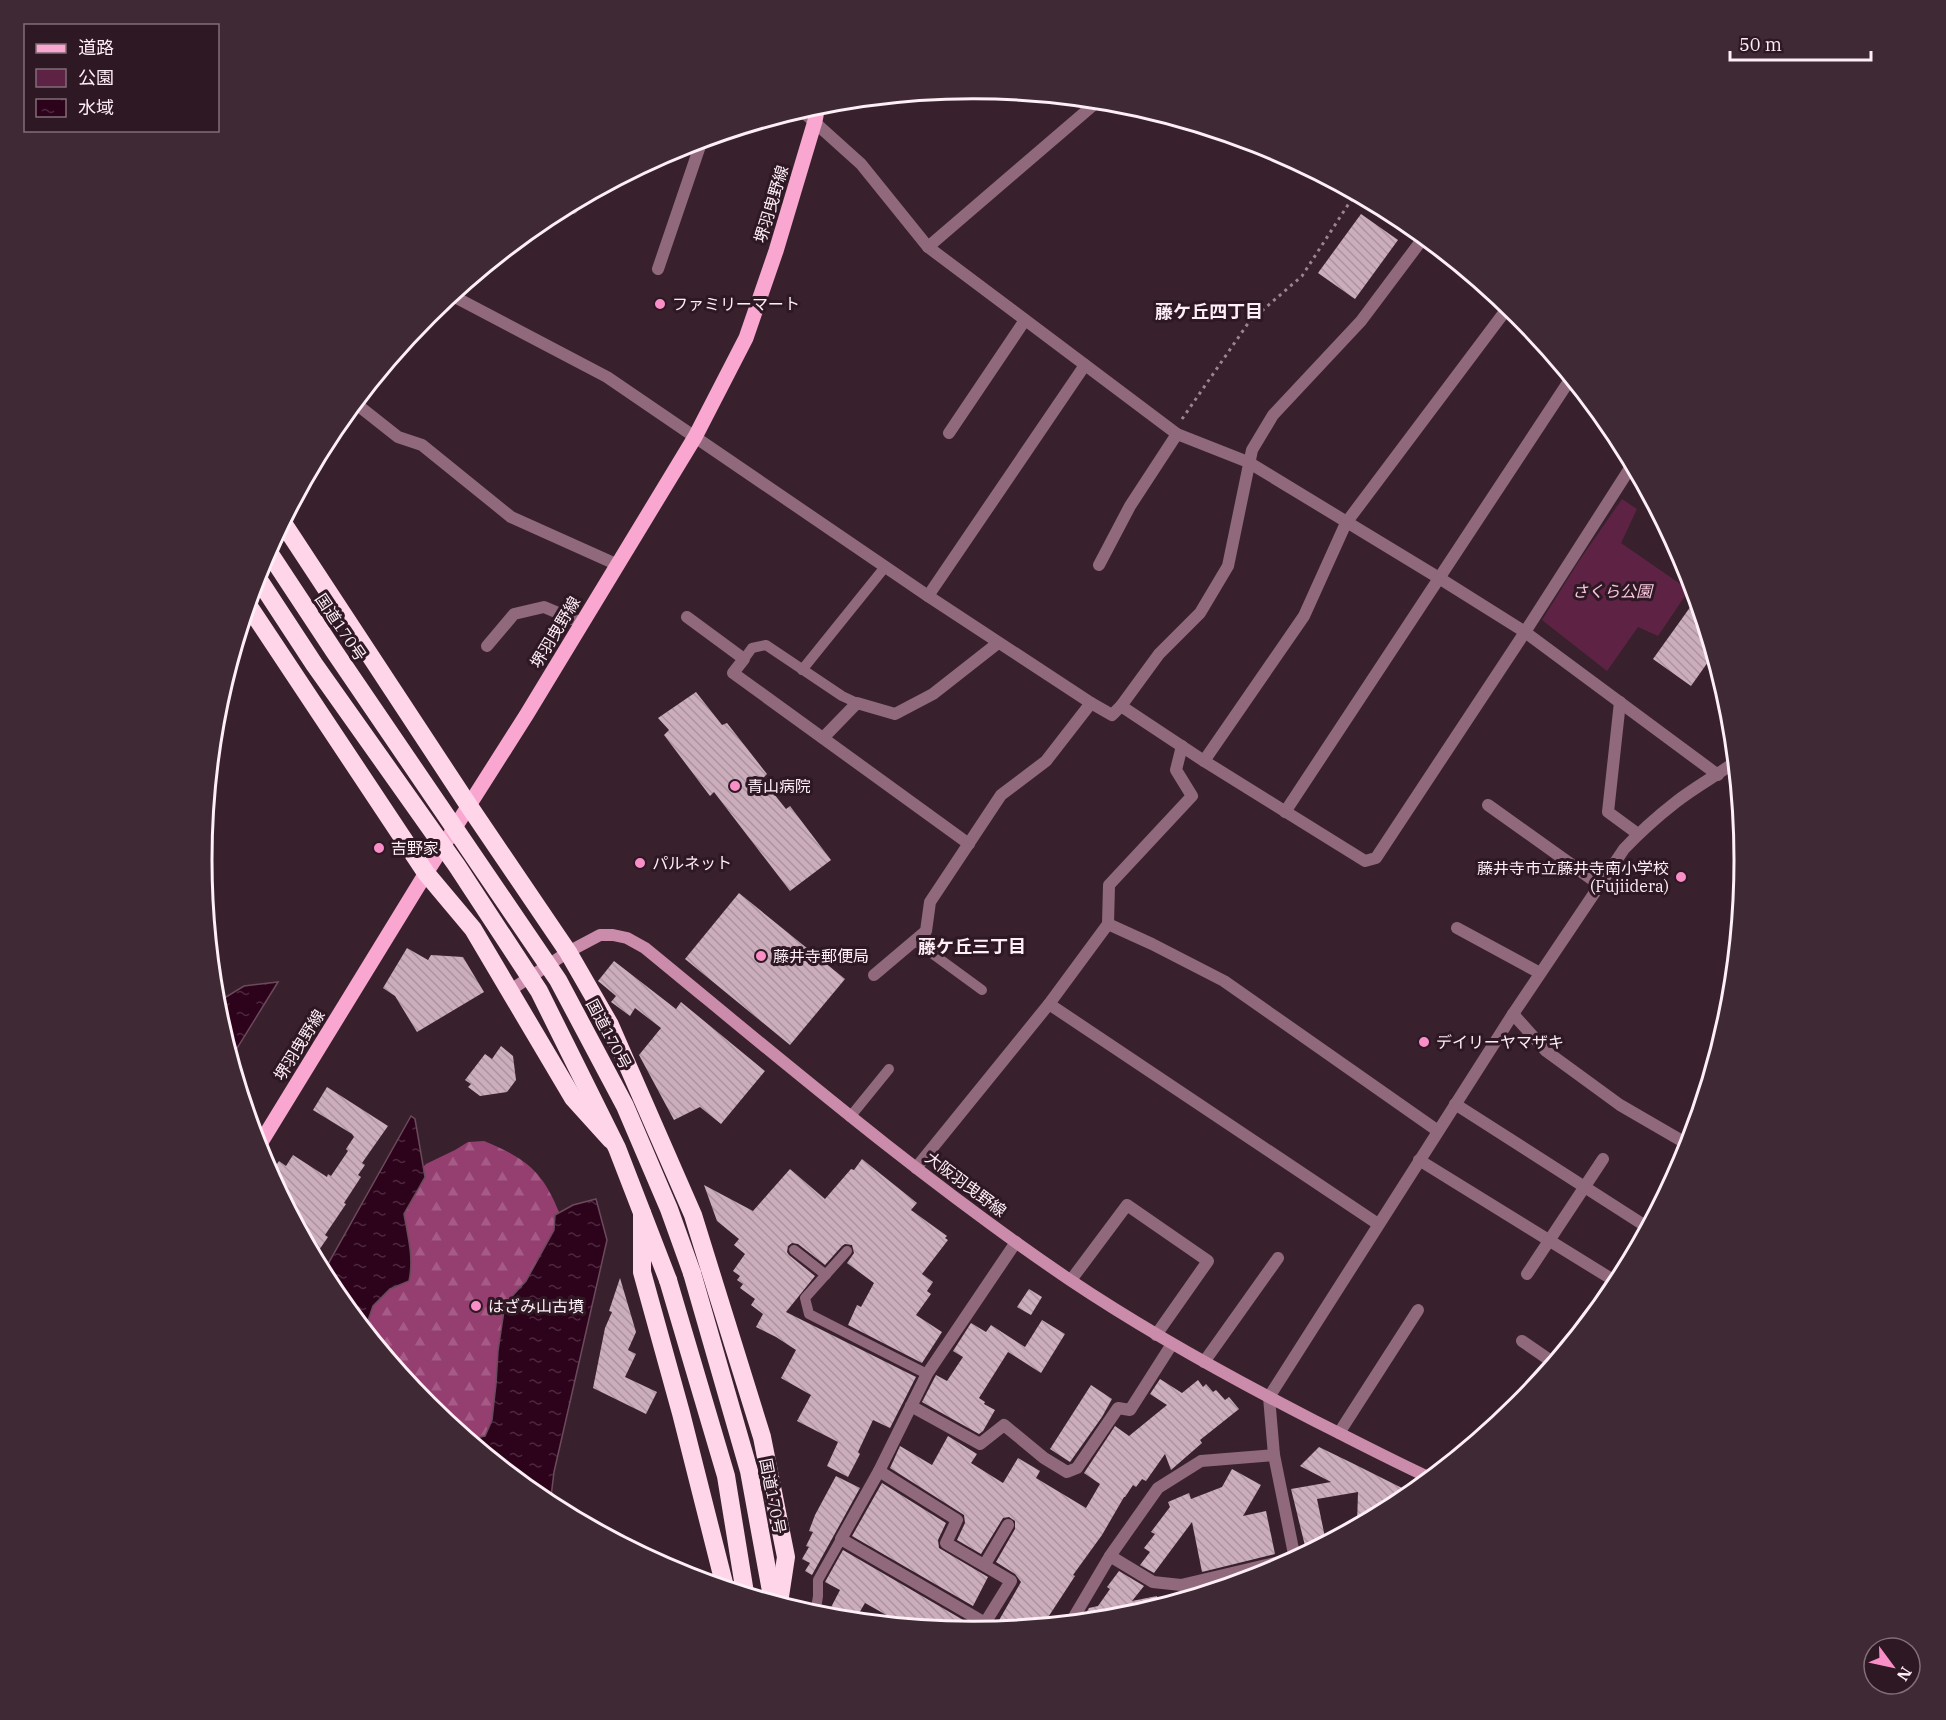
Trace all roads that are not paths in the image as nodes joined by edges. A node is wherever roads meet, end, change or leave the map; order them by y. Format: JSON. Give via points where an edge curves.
{"nodes":[{"id":1,"x":1089,"y":109,"type":"edge"},
{"id":2,"x":816,"y":116,"type":"edge"},
{"id":3,"x":810,"y":117,"type":"edge"},
{"id":4,"x":815,"y":121,"type":"junction"},
{"id":5,"x":698,"y":151,"type":"edge"},
{"id":6,"x":1419,"y":244,"type":"edge"},
{"id":7,"x":928,"y":247,"type":"junction"},
{"id":8,"x":658,"y":269,"type":"dead end"},
{"id":9,"x":459,"y":299,"type":"edge"},
{"id":10,"x":1503,"y":314,"type":"edge"},
{"id":11,"x":1025,"y":320,"type":"junction"},
{"id":12,"x":1085,"y":365,"type":"junction"},
{"id":13,"x":1567,"y":384,"type":"edge"},
{"id":14,"x":361,"y":408,"type":"edge"},
{"id":15,"x":949,"y":433,"type":"dead end"},
{"id":16,"x":1175,"y":433,"type":"junction"},
{"id":17,"x":695,"y":437,"type":"junction"},
{"id":18,"x":1248,"y":462,"type":"junction"},
{"id":19,"x":1627,"y":472,"type":"edge"},
{"id":20,"x":1346,"y":523,"type":"junction"},
{"id":21,"x":287,"y":529,"type":"edge"},
{"id":22,"x":274,"y":560,"type":"edge"},
{"id":23,"x":618,"y":565,"type":"junction"},
{"id":24,"x":1099,"y":565,"type":"dead end"},
{"id":25,"x":885,"y":567,"type":"junction"},
{"id":26,"x":1439,"y":578,"type":"junction"},
{"id":27,"x":263,"y":586,"type":"edge"},
{"id":28,"x":928,"y":596,"type":"junction"},
{"id":29,"x":687,"y":617,"type":"dead end"},
{"id":30,"x":250,"y":623,"type":"edge"},
{"id":31,"x":582,"y":623,"type":"junction"},
{"id":32,"x":1525,"y":632,"type":"junction"},
{"id":33,"x":998,"y":643,"type":"junction"},
{"id":34,"x":487,"y":646,"type":"dead end"},
{"id":35,"x":744,"y":659,"type":"junction"},
{"id":36,"x":802,"y":670,"type":"junction"},
{"id":37,"x":1620,"y":702,"type":"junction"},
{"id":38,"x":857,"y":703,"type":"junction"},
{"id":39,"x":1091,"y":703,"type":"junction"},
{"id":40,"x":1121,"y":706,"type":"junction"},
{"id":41,"x":824,"y":738,"type":"junction"},
{"id":42,"x":1182,"y":746,"type":"junction"},
{"id":43,"x":1204,"y":761,"type":"junction"},
{"id":44,"x":1728,"y":768,"type":"edge"},
{"id":45,"x":1718,"y":775,"type":"junction"},
{"id":46,"x":1488,"y":805,"type":"dead end"},
{"id":47,"x":469,"y":806,"type":"junction"},
{"id":48,"x":1285,"y":812,"type":"junction"},
{"id":49,"x":1638,"y":834,"type":"junction"},
{"id":50,"x":969,"y":844,"type":"junction"},
{"id":51,"x":426,"y":873,"type":"junction"},
{"id":52,"x":1600,"y":885,"type":"junction"},
{"id":53,"x":1108,"y":924,"type":"junction"},
{"id":54,"x":1458,"y":928,"type":"dead end"},
{"id":55,"x":915,"y":940,"type":"junction"},
{"id":56,"x":568,"y":952,"type":"junction"},
{"id":57,"x":1540,"y":974,"type":"junction"},
{"id":58,"x":874,"y":975,"type":"dead end"},
{"id":59,"x":982,"y":990,"type":"dead end"},
{"id":60,"x":510,"y":991,"type":"junction"},
{"id":61,"x":1049,"y":1004,"type":"junction"},
{"id":62,"x":1513,"y":1014,"type":"junction"},
{"id":63,"x":889,"y":1069,"type":"dead end"},
{"id":64,"x":1455,"y":1104,"type":"junction"},
{"id":65,"x":850,"y":1117,"type":"junction"},
{"id":66,"x":1438,"y":1131,"type":"junction"},
{"id":67,"x":264,"y":1137,"type":"edge"},
{"id":68,"x":1680,"y":1140,"type":"edge"},
{"id":69,"x":1603,"y":1159,"type":"dead end"},
{"id":70,"x":1419,"y":1160,"type":"junction"},
{"id":71,"x":916,"y":1168,"type":"junction"},
{"id":72,"x":1584,"y":1188,"type":"junction"},
{"id":73,"x":1378,"y":1224,"type":"junction"},
{"id":74,"x":1641,"y":1224,"type":"edge"},
{"id":75,"x":1549,"y":1240,"type":"junction"},
{"id":76,"x":1016,"y":1242,"type":"junction"},
{"id":77,"x":795,"y":1250,"type":"dead end"},
{"id":78,"x":847,"y":1251,"type":"dead end"},
{"id":79,"x":1278,"y":1258,"type":"dead end"},
{"id":80,"x":1527,"y":1274,"type":"dead end"},
{"id":81,"x":826,"y":1275,"type":"junction"},
{"id":82,"x":1609,"y":1278,"type":"edge"},
{"id":83,"x":1071,"y":1280,"type":"junction"},
{"id":84,"x":1418,"y":1310,"type":"dead end"},
{"id":85,"x":1156,"y":1335,"type":"junction"},
{"id":86,"x":1522,"y":1341,"type":"dead end"},
{"id":87,"x":1172,"y":1344,"type":"junction"},
{"id":88,"x":1548,"y":1359,"type":"edge"},
{"id":89,"x":1204,"y":1362,"type":"junction"},
{"id":90,"x":927,"y":1374,"type":"junction"},
{"id":91,"x":1269,"y":1397,"type":"junction"},
{"id":92,"x":911,"y":1406,"type":"junction"},
{"id":93,"x":1339,"y":1433,"type":"junction"},
{"id":94,"x":1274,"y":1455,"type":"junction"},
{"id":95,"x":879,"y":1471,"type":"junction"},
{"id":96,"x":1422,"y":1474,"type":"edge"},
{"id":97,"x":1008,"y":1525,"type":"dead end"},
{"id":98,"x":841,"y":1539,"type":"junction"},
{"id":99,"x":1293,"y":1550,"type":"edge"},
{"id":100,"x":1110,"y":1556,"type":"junction"},
{"id":101,"x":985,"y":1564,"type":"junction"},
{"id":102,"x":1251,"y":1568,"type":"edge"},
{"id":103,"x":723,"y":1579,"type":"edge"},
{"id":104,"x":744,"y":1586,"type":"edge"},
{"id":105,"x":771,"y":1594,"type":"edge"},
{"id":106,"x":780,"y":1596,"type":"edge"},
{"id":107,"x":817,"y":1604,"type":"edge"},
{"id":108,"x":1076,"y":1613,"type":"edge"},
{"id":109,"x":987,"y":1620,"type":"edge"},
{"id":110,"x":973,"y":1621,"type":"edge"}],
"edges":[{"from":1,"to":7,"type":"street"},
{"from":2,"to":4,"type":"main road","name":"堺羽曳野線"},
{"from":3,"to":4,"type":"street"},
{"from":4,"to":7,"type":"street","via":[[861,164]]},
{"from":4,"to":17,"type":"main road","name":"堺羽曳野線","via":[[746,338]]},
{"from":5,"to":8,"type":"street"},
{"from":6,"to":18,"type":"street","via":[[1361,321],[1273,415]]},
{"from":7,"to":11,"type":"street"},
{"from":9,"to":17,"type":"street","via":[[607,377]]},
{"from":10,"to":20,"type":"street"},
{"from":11,"to":12,"type":"street"},
{"from":11,"to":15,"type":"street"},
{"from":12,"to":16,"type":"street"},
{"from":12,"to":28,"type":"street"},
{"from":13,"to":26,"type":"street"},
{"from":14,"to":23,"type":"street","via":[[398,437],[422,445],[511,517]]},
{"from":16,"to":18,"type":"street"},
{"from":16,"to":24,"type":"street"},
{"from":17,"to":23,"type":"main road","name":"堺羽曳野線"},
{"from":17,"to":25,"type":"street"},
{"from":18,"to":20,"type":"street"},
{"from":18,"to":40,"type":"street","via":[[1228,566],[1200,613],[1159,654]]},
{"from":19,"to":32,"type":"street"},
{"from":20,"to":26,"type":"street"},
{"from":20,"to":43,"type":"street","via":[[1304,616]]},
{"from":21,"to":47,"type":"highway"},
{"from":22,"to":105,"type":"highway","name":"国道170号","bridge":true,"via":[[558,980],[625,1106],[692,1273],[749,1472]]},
{"from":23,"to":31,"type":"main road","name":"堺羽曳野線"},
{"from":25,"to":28,"type":"street"},
{"from":25,"to":36,"type":"lane"},
{"from":26,"to":32,"type":"street"},
{"from":26,"to":48,"type":"street"},
{"from":27,"to":104,"type":"highway","bridge":true,"via":[[539,991],[617,1148],[668,1280],[726,1476]]},
{"from":28,"to":33,"type":"street"},
{"from":29,"to":35,"type":"street"},
{"from":30,"to":51,"type":"highway"},
{"from":31,"to":34,"type":"street","via":[[544,607],[514,614]]},
{"from":31,"to":47,"type":"main road","name":"堺羽曳野線"},
{"from":32,"to":37,"type":"street"},
{"from":32,"to":48,"type":"street","via":[[1376,858],[1365,861]]},
{"from":33,"to":38,"type":"street","via":[[933,694],[895,714]]},
{"from":33,"to":39,"type":"street"},
{"from":35,"to":36,"type":"lane","via":[[752,648],[766,645]]},
{"from":35,"to":41,"type":"street","via":[[734,672]]},
{"from":36,"to":38,"type":"lane"},
{"from":37,"to":45,"type":"street"},
{"from":37,"to":49,"type":"street","via":[[1608,812]]},
{"from":38,"to":41,"type":"street"},
{"from":39,"to":40,"type":"street","via":[[1112,715]]},
{"from":39,"to":50,"type":"street","via":[[1046,761],[1001,795]]},
{"from":40,"to":42,"type":"street"},
{"from":41,"to":50,"type":"street"},
{"from":42,"to":43,"type":"street"},
{"from":42,"to":53,"type":"street","via":[[1176,770],[1192,796],[1109,885]]},
{"from":43,"to":48,"type":"street"},
{"from":44,"to":45,"type":"street"},
{"from":45,"to":49,"type":"street","via":[[1677,801]]},
{"from":46,"to":52,"type":"street"},
{"from":47,"to":51,"type":"main road","name":"堺羽曳野線"},
{"from":47,"to":56,"type":"highway"},
{"from":49,"to":52,"type":"street"},
{"from":50,"to":55,"type":"street","via":[[930,902],[926,931]]},
{"from":51,"to":60,"type":"highway","via":[[474,929]]},
{"from":51,"to":67,"type":"main road","name":"堺羽曳野線"},
{"from":52,"to":57,"type":"street"},
{"from":53,"to":61,"type":"street"},
{"from":53,"to":66,"type":"street","via":[[1224,981]]},
{"from":54,"to":57,"type":"street"},
{"from":55,"to":58,"type":"street"},
{"from":55,"to":59,"type":"lane"},
{"from":56,"to":60,"type":"main road","name":"大阪羽曳野線"},
{"from":56,"to":65,"type":"main road","name":"大阪羽曳野線","via":[[600,935],[627,938],[645,948]]},
{"from":56,"to":106,"type":"highway","via":[[610,1025],[693,1215],[762,1437],[786,1557]]},
{"from":57,"to":62,"type":"street"},
{"from":60,"to":103,"type":"highway","via":[[573,1098],[625,1156],[642,1200],[642,1272]]},
{"from":61,"to":71,"type":"street"},
{"from":61,"to":73,"type":"street"},
{"from":62,"to":64,"type":"street"},
{"from":62,"to":68,"type":"street","via":[[1546,1051],[1620,1105]]},
{"from":63,"to":65,"type":"lane"},
{"from":64,"to":66,"type":"street"},
{"from":64,"to":72,"type":"street"},
{"from":65,"to":71,"type":"main road","name":"大阪羽曳野線"},
{"from":66,"to":70,"type":"street"},
{"from":69,"to":72,"type":"street"},
{"from":70,"to":73,"type":"street"},
{"from":70,"to":75,"type":"street"},
{"from":71,"to":76,"type":"main road","name":"大阪羽曳野線"},
{"from":72,"to":74,"type":"street"},
{"from":72,"to":75,"type":"street"},
{"from":73,"to":91,"type":"street"},
{"from":75,"to":80,"type":"street"},
{"from":75,"to":82,"type":"street"},
{"from":76,"to":83,"type":"main road","name":"大阪羽曳野線"},
{"from":76,"to":90,"type":"street"},
{"from":77,"to":81,"type":"lane"},
{"from":78,"to":81,"type":"lane"},
{"from":79,"to":89,"type":"street"},
{"from":81,"to":90,"type":"lane","via":[[805,1299],[809,1314]]},
{"from":83,"to":85,"type":"main road","name":"大阪羽曳野線"},
{"from":83,"to":85,"type":"street","via":[[1127,1204],[1208,1261]]},
{"from":84,"to":93,"type":"street"},
{"from":85,"to":87,"type":"main road","name":"大阪羽曳野線"},
{"from":86,"to":88,"type":"street"},
{"from":87,"to":89,"type":"main road","name":"大阪羽曳野線"},
{"from":87,"to":92,"type":"street","via":[[1130,1410],[1119,1408],[1077,1468],[1067,1472],[1004,1425],[980,1444]]},
{"from":89,"to":91,"type":"main road","name":"大阪羽曳野線"},
{"from":90,"to":92,"type":"street"},
{"from":91,"to":93,"type":"main road","name":"大阪羽曳野線"},
{"from":91,"to":94,"type":"street"},
{"from":92,"to":95,"type":"street"},
{"from":93,"to":96,"type":"main road","name":"大阪羽曳野線"},
{"from":94,"to":99,"type":"street"},
{"from":94,"to":100,"type":"street","via":[[1201,1461],[1158,1488]]},
{"from":95,"to":98,"type":"street"},
{"from":95,"to":101,"type":"street","via":[[957,1520],[946,1543]]},
{"from":97,"to":101,"type":"street"},
{"from":98,"to":107,"type":"lane","via":[[818,1580]]},
{"from":98,"to":110,"type":"street"},
{"from":100,"to":102,"type":"street","via":[[1153,1582],[1181,1584]]},
{"from":100,"to":108,"type":"street"},
{"from":101,"to":109,"type":"street","via":[[1011,1581]]}]}
